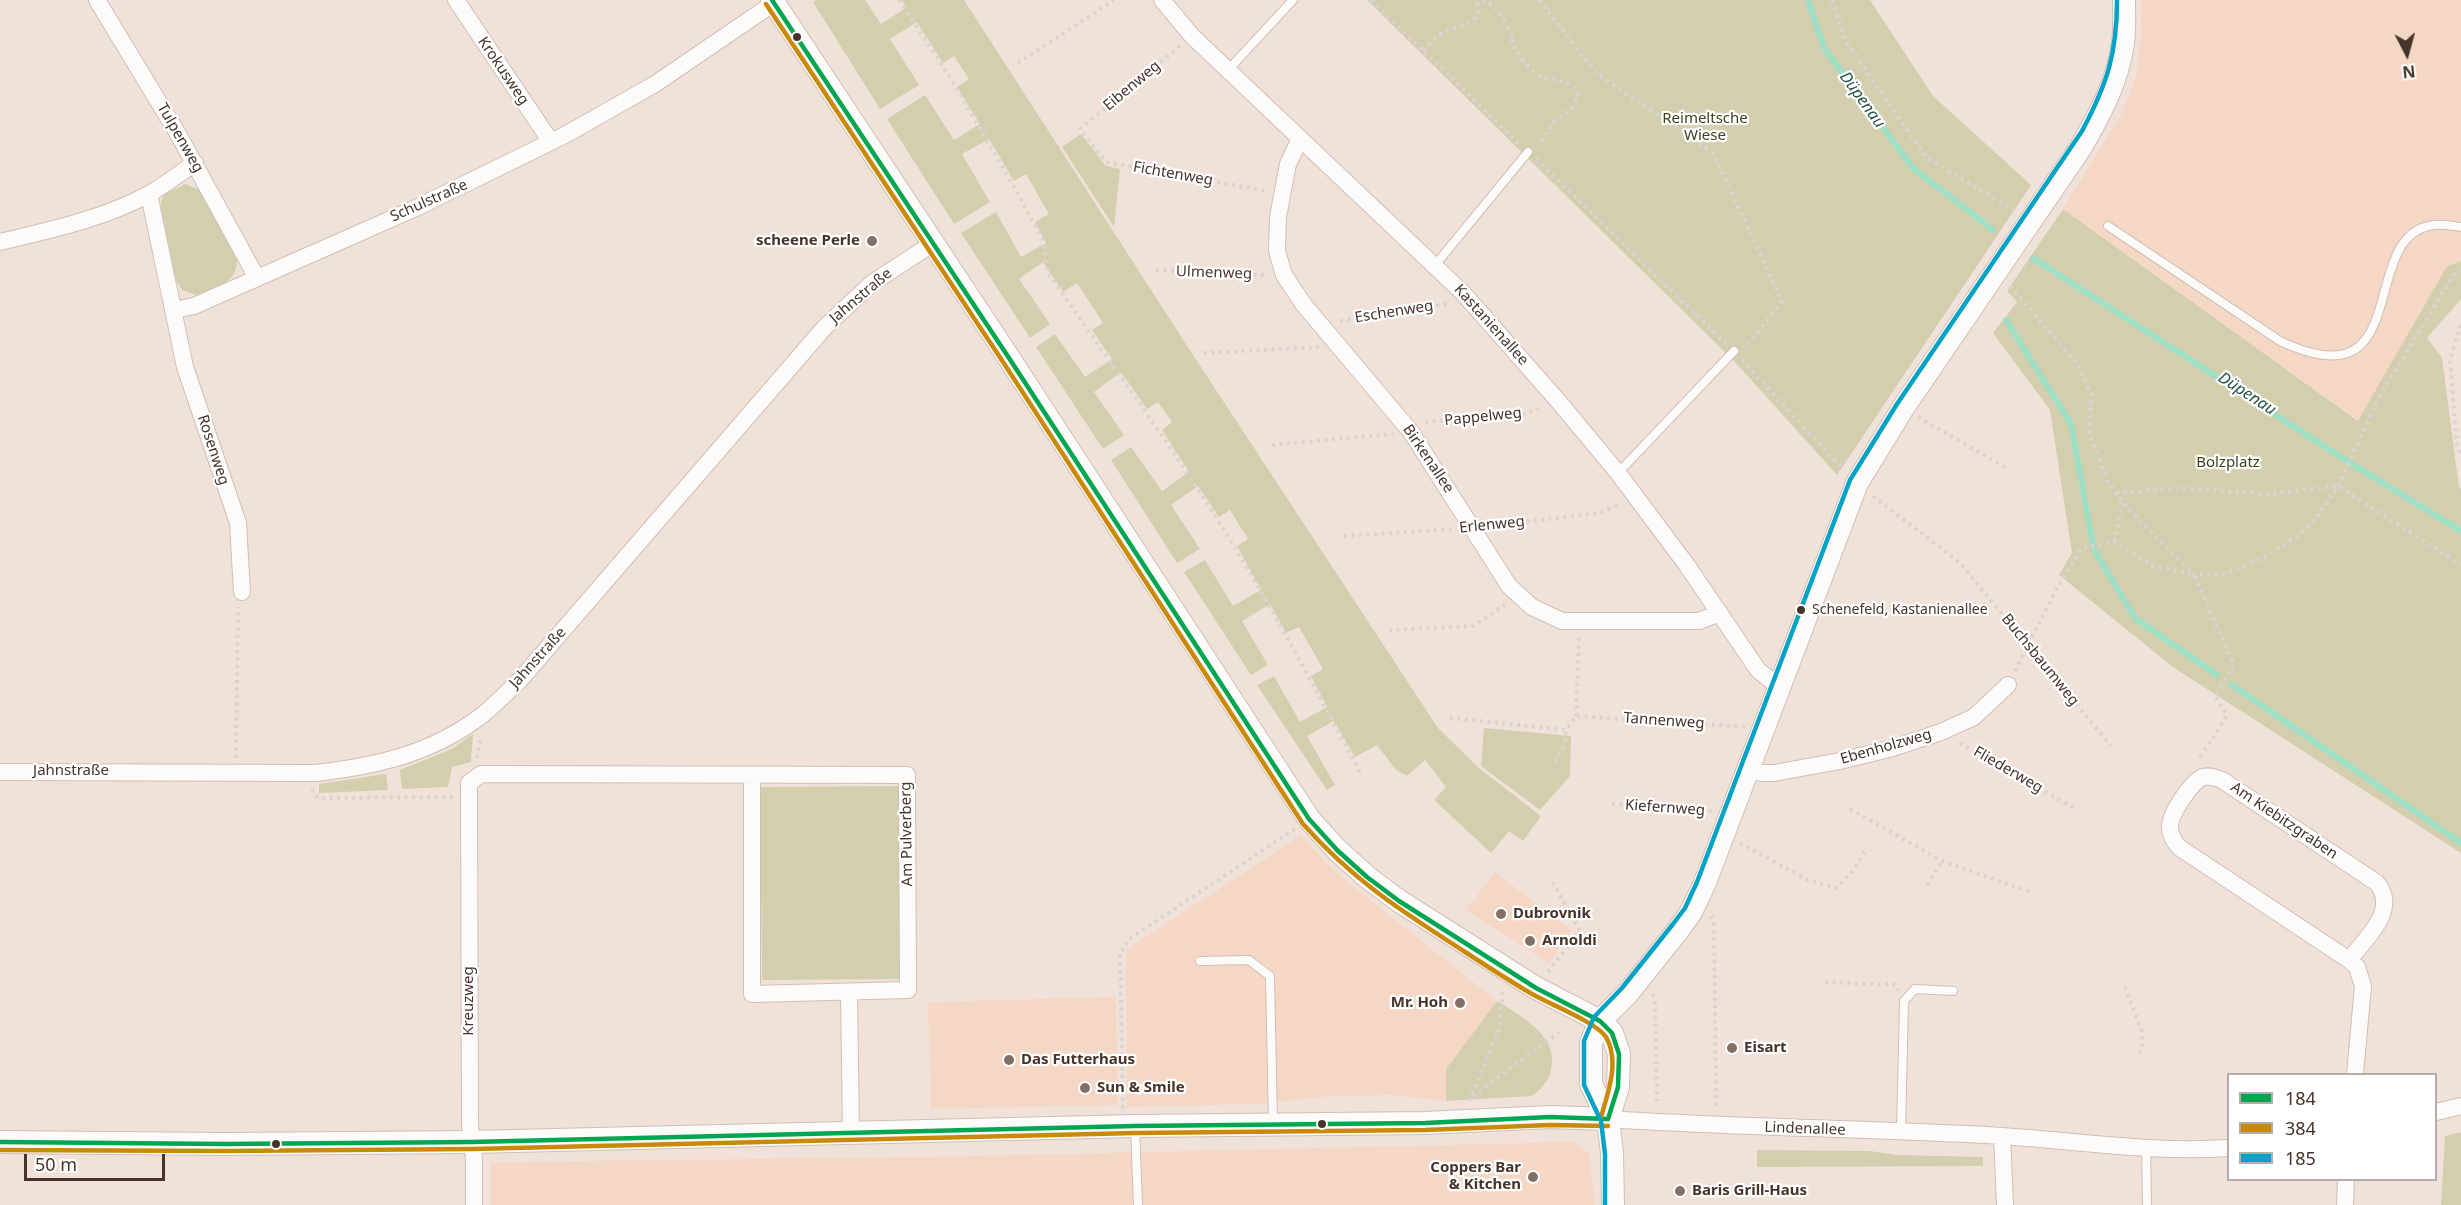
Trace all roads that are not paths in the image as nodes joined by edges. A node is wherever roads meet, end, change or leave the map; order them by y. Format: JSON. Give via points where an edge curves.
{"nodes":[{"id":1,"x":97,"y":0,"type":"edge"},
{"id":2,"x":456,"y":0,"type":"edge"},
{"id":3,"x":1162,"y":0,"type":"edge"},
{"id":4,"x":1293,"y":0,"type":"edge"},
{"id":5,"x":2124,"y":0,"type":"edge"},
{"id":6,"x":773,"y":2,"type":"edge"},
{"id":7,"x":1228,"y":70,"type":"junction"},
{"id":8,"x":1300,"y":139,"type":"junction"},
{"id":9,"x":551,"y":142,"type":"junction"},
{"id":10,"x":1529,"y":153,"type":"road end"},
{"id":11,"x":195,"y":163,"type":"junction"},
{"id":12,"x":149,"y":194,"type":"junction"},
{"id":13,"x":2108,"y":226,"type":"dead end"},
{"id":14,"x":2461,"y":227,"type":"edge"},
{"id":15,"x":0,"y":242,"type":"edge"},
{"id":16,"x":932,"y":244,"type":"junction"},
{"id":17,"x":1436,"y":264,"type":"junction"},
{"id":18,"x":257,"y":278,"type":"junction"},
{"id":19,"x":173,"y":310,"type":"junction"},
{"id":20,"x":1734,"y":351,"type":"road end"},
{"id":21,"x":1618,"y":473,"type":"junction"},
{"id":22,"x":242,"y":591,"type":"road end"},
{"id":23,"x":1719,"y":613,"type":"junction"},
{"id":24,"x":2008,"y":685,"type":"road end"},
{"id":25,"x":1779,"y":687,"type":"junction"},
{"id":26,"x":1749,"y":770,"type":"junction"},
{"id":27,"x":0,"y":772,"type":"edge"},
{"id":28,"x":752,"y":776,"type":"junction"},
{"id":29,"x":469,"y":797,"type":"joint"},
{"id":30,"x":2349,"y":960,"type":"junction"},
{"id":31,"x":1200,"y":961,"type":"dead end"},
{"id":32,"x":1953,"y":991,"type":"dead end"},
{"id":33,"x":849,"y":992,"type":"junction"},
{"id":34,"x":1628,"y":993,"type":"junction"},
{"id":35,"x":1600,"y":1021,"type":"junction"},
{"id":36,"x":1619,"y":1054,"type":"junction"},
{"id":37,"x":2355,"y":1073,"type":"edge"},
{"id":38,"x":2461,"y":1106,"type":"edge"},
{"id":39,"x":2437,"y":1112,"type":"edge"},
{"id":40,"x":1129,"y":1119,"type":"junction"},
{"id":41,"x":1608,"y":1119,"type":"junction"},
{"id":42,"x":1273,"y":1124,"type":"junction"},
{"id":43,"x":1901,"y":1132,"type":"junction"},
{"id":44,"x":851,"y":1133,"type":"junction"},
{"id":45,"x":2002,"y":1136,"type":"junction"},
{"id":46,"x":0,"y":1142,"type":"edge"},
{"id":47,"x":472,"y":1142,"type":"junction"},
{"id":48,"x":2146,"y":1147,"type":"junction"},
{"id":49,"x":2227,"y":1148,"type":"edge"},
{"id":50,"x":2346,"y":1181,"type":"edge"},
{"id":51,"x":474,"y":1205,"type":"edge"},
{"id":52,"x":1138,"y":1205,"type":"edge"},
{"id":53,"x":1613,"y":1205,"type":"edge"},
{"id":54,"x":2005,"y":1205,"type":"edge"},
{"id":55,"x":2147,"y":1205,"type":"edge"},
{"id":56,"x":2345,"y":1205,"type":"edge"}],
"edges":[{"from":1,"to":11,"type":"street","name":"Tulpenweg"},
{"from":2,"to":9,"type":"street","name":"Krokusweg"},
{"from":3,"to":7,"type":"street","name":"Kastanienallee"},
{"from":4,"to":7,"type":"lane"},
{"from":5,"to":25,"type":"street","via":[[2124,42],[2106,104],[1857,483]]},
{"from":6,"to":9,"type":"street","name":"Schulstraße","via":[[655,84]]},
{"from":6,"to":16,"type":"street"},
{"from":7,"to":8,"type":"street","name":"Kastanienallee"},
{"from":8,"to":17,"type":"street","name":"Kastanienallee"},
{"from":8,"to":23,"type":"street","name":"Birkenallee","via":[[1288,164],[1276,238],[1280,262],[1292,288],[1408,428],[1519,597],[1562,621],[1699,621]]},
{"from":9,"to":18,"type":"street","name":"Schulstraße"},
{"from":10,"to":17,"type":"lane"},
{"from":11,"to":12,"type":"street"},
{"from":11,"to":18,"type":"street","name":"Tulpenweg"},
{"from":12,"to":15,"type":"street","via":[[83,220]]},
{"from":12,"to":19,"type":"street"},
{"from":13,"to":14,"type":"lane","via":[[2280,341],[2302,352],[2332,355],[2357,351],[2368,338],[2399,249],[2413,234],[2432,225]]},
{"from":16,"to":27,"type":"street","name":"Jahnstraße","via":[[872,283],[832,319],[519,681],[453,735],[392,761],[316,773]]},
{"from":16,"to":35,"type":"street","via":[[1310,819],[1367,878],[1399,901],[1536,988]]},
{"from":17,"to":21,"type":"street","name":"Kastanienallee"},
{"from":18,"to":19,"type":"street","name":"Schulstraße","via":[[194,306]]},
{"from":19,"to":22,"type":"street","name":"Rosenweg","via":[[185,367],[238,523]]},
{"from":20,"to":21,"type":"lane"},
{"from":21,"to":23,"type":"street","name":"Kastanienallee"},
{"from":23,"to":25,"type":"street","name":"Kastanienallee","via":[[1758,670]]},
{"from":24,"to":26,"type":"street","name":"Ebenholzweg","via":[[1974,717],[1941,732],[1840,761],[1774,772]]},
{"from":25,"to":26,"type":"street"},
{"from":26,"to":34,"type":"street","via":[[1691,912]]},
{"from":28,"to":29,"type":"street","name":"Am Pulverberg","via":[[481,774],[469,783]]},
{"from":28,"to":33,"type":"street","name":"Am Pulverberg","via":[[752,994]]},
{"from":28,"to":33,"type":"street","name":"Am Pulverberg","via":[[907,775],[908,990]]},
{"from":29,"to":47,"type":"street","name":"Kreuzweg"},
{"from":30,"to":30,"type":"street","name":"Am Kiebitzgraben","via":[[2172,840],[2172,816],[2193,784],[2202,777],[2222,780],[2377,882],[2384,892],[2383,915]]},
{"from":30,"to":37,"type":"street","via":[[2357,968],[2363,986]]},
{"from":31,"to":42,"type":"lane","via":[[1249,960],[1270,976]]},
{"from":32,"to":43,"type":"lane","via":[[1915,989],[1904,1001]]},
{"from":33,"to":44,"type":"street"},
{"from":34,"to":35,"type":"street"},
{"from":34,"to":36,"type":"street"},
{"from":35,"to":36,"type":"street","via":[[1612,1033]]},
{"from":35,"to":41,"type":"street","via":[[1591,1043],[1591,1084]]},
{"from":36,"to":41,"type":"street","via":[[1618,1087]]},
{"from":38,"to":39,"type":"street"},
{"from":40,"to":42,"type":"street"},
{"from":40,"to":44,"type":"street"},
{"from":40,"to":52,"type":"lane"},
{"from":41,"to":42,"type":"street"},
{"from":41,"to":43,"type":"street","name":"Lindenallee"},
{"from":41,"to":53,"type":"street"},
{"from":43,"to":45,"type":"street","name":"Lindenallee"},
{"from":44,"to":47,"type":"street"},
{"from":45,"to":48,"type":"street","name":"Lindenallee"},
{"from":45,"to":54,"type":"street"},
{"from":46,"to":47,"type":"street"},
{"from":47,"to":51,"type":"street","name":"Kreuzweg"},
{"from":48,"to":49,"type":"street","name":"Lindenallee"},
{"from":48,"to":55,"type":"lane"},
{"from":50,"to":56,"type":"street"}]}
